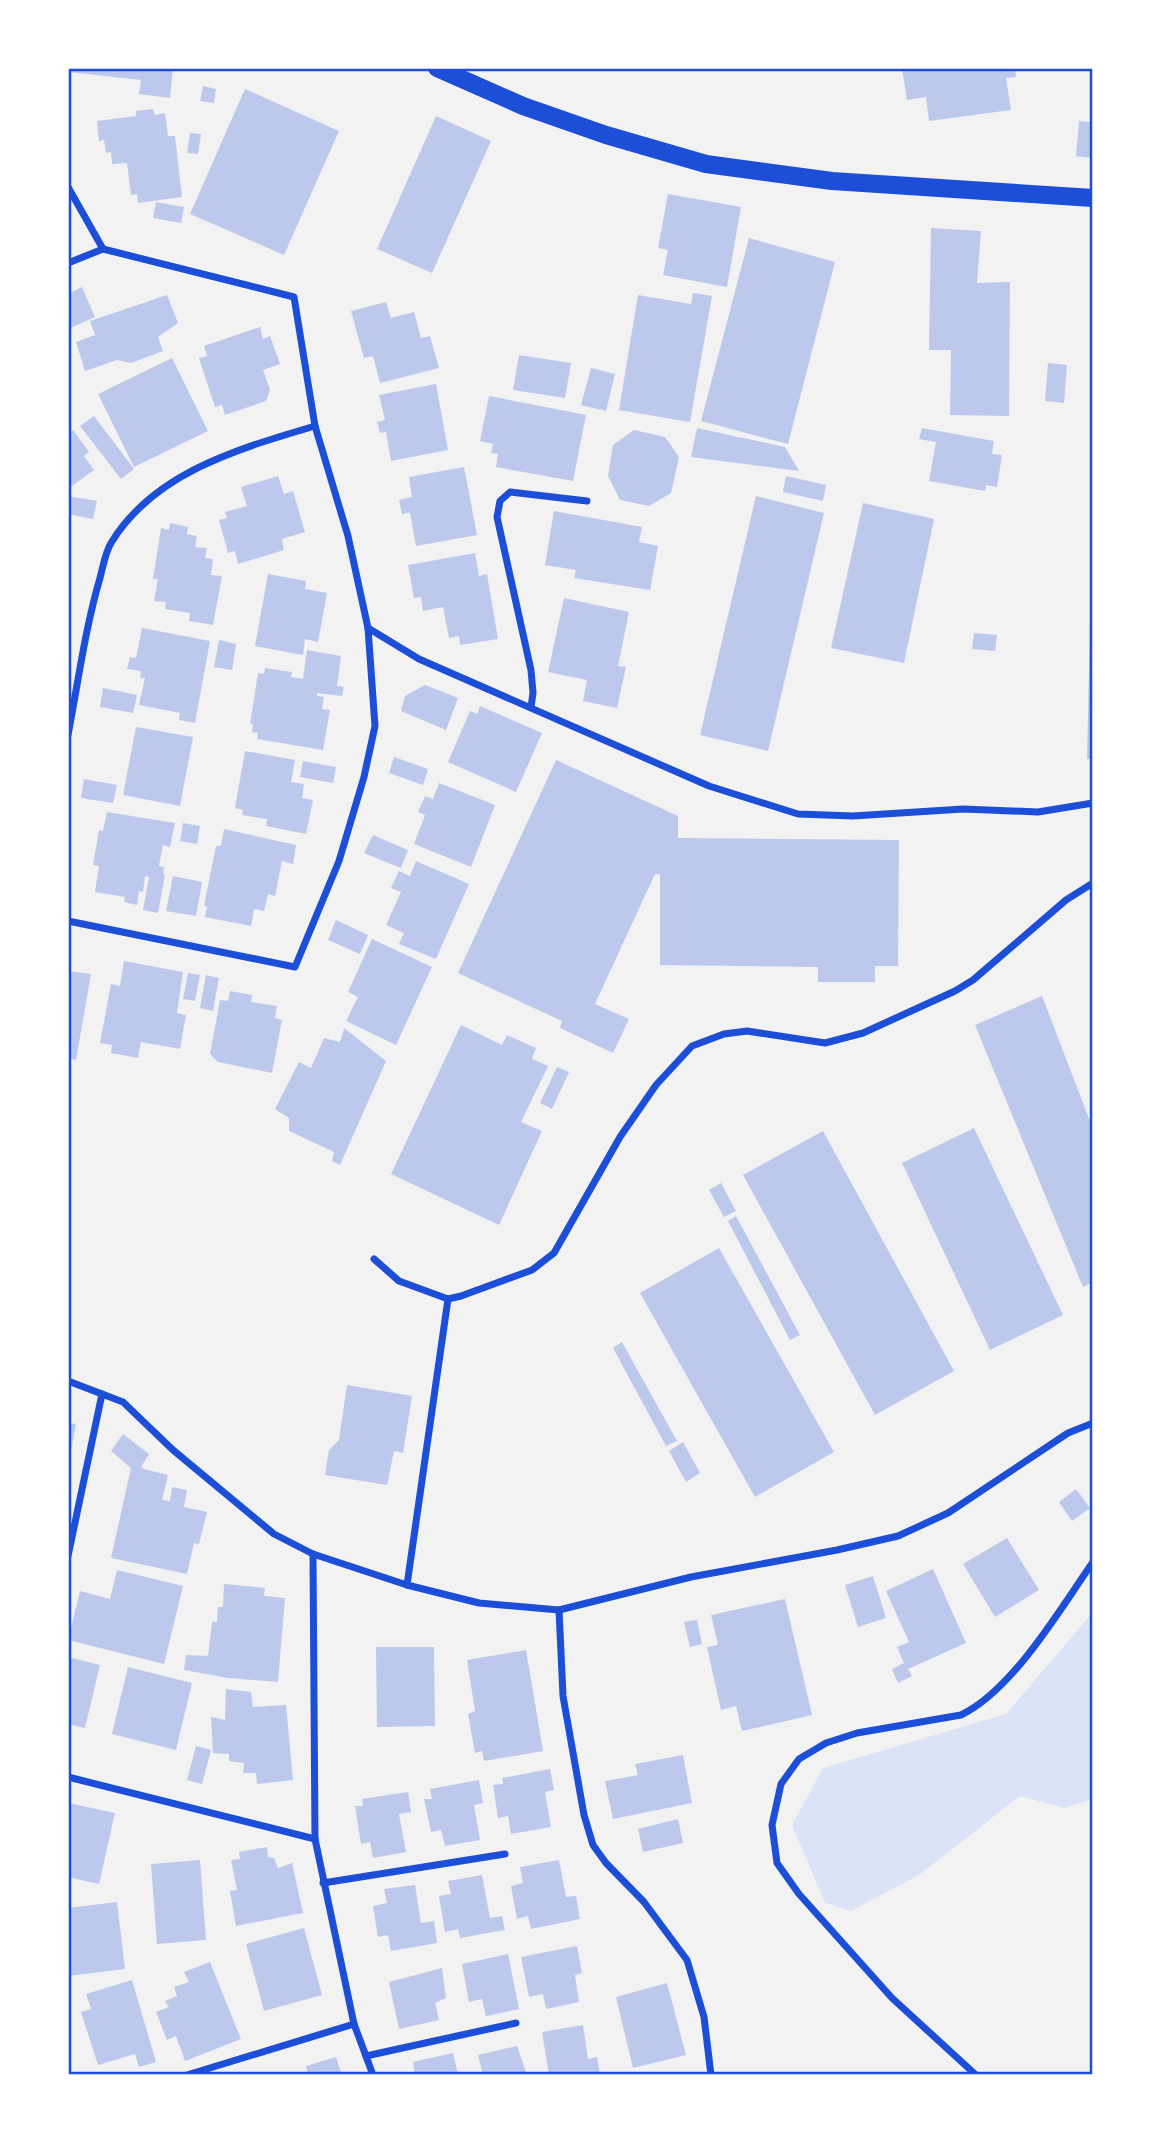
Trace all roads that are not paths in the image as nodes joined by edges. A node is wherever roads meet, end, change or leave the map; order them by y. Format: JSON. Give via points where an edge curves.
{"nodes":[{"id":1,"x":437,"y":68,"type":"edge"},
{"id":2,"x":68,"y":187,"type":"edge"},
{"id":3,"x":1093,"y":198,"type":"edge"},
{"id":4,"x":103,"y":249,"type":"junction"},
{"id":5,"x":68,"y":263,"type":"edge"},
{"id":6,"x":315,"y":426,"type":"junction"},
{"id":7,"x":587,"y":501,"type":"dead end"},
{"id":8,"x":368,"y":628,"type":"junction"},
{"id":9,"x":531,"y":708,"type":"junction"},
{"id":10,"x":68,"y":735,"type":"edge"},
{"id":11,"x":1093,"y":803,"type":"edge"},
{"id":12,"x":1093,"y":883,"type":"edge"},
{"id":13,"x":68,"y":921,"type":"edge"},
{"id":14,"x":374,"y":1259,"type":"dead end"},
{"id":15,"x":448,"y":1299,"type":"junction"},
{"id":16,"x":68,"y":1381,"type":"edge"},
{"id":17,"x":102,"y":1394,"type":"junction"},
{"id":18,"x":1093,"y":1423,"type":"edge"},
{"id":19,"x":71,"y":1536,"type":"edge"},
{"id":20,"x":313,"y":1554,"type":"junction"},
{"id":21,"x":68,"y":1556,"type":"edge"},
{"id":22,"x":1093,"y":1562,"type":"edge"},
{"id":23,"x":407,"y":1585,"type":"junction"},
{"id":24,"x":559,"y":1611,"type":"junction"},
{"id":25,"x":68,"y":1777,"type":"edge"},
{"id":26,"x":315,"y":1839,"type":"junction"},
{"id":27,"x":505,"y":1854,"type":"dead end"},
{"id":28,"x":323,"y":1883,"type":"junction"},
{"id":29,"x":516,"y":2023,"type":"dead end"},
{"id":30,"x":354,"y":2024,"type":"junction"},
{"id":31,"x":366,"y":2056,"type":"junction"},
{"id":32,"x":187,"y":2075,"type":"edge"},
{"id":33,"x":373,"y":2075,"type":"edge"},
{"id":34,"x":710,"y":2075,"type":"edge"},
{"id":35,"x":976,"y":2075,"type":"edge"}],
"edges":[{"from":1,"to":3,"type":"main road","via":[[523,106],[706,164],[832,181]]},
{"from":2,"to":4,"type":"street"},
{"from":4,"to":5,"type":"street"},
{"from":4,"to":6,"type":"street","via":[[294,297]]},
{"from":6,"to":8,"type":"street","via":[[348,536]]},
{"from":6,"to":10,"type":"street","via":[[238,449],[164,487],[132,514],[110,545],[94,599]]},
{"from":7,"to":9,"type":"street","via":[[510,492],[500,501],[497,517],[531,670]]},
{"from":8,"to":9,"type":"street","via":[[419,659]]},
{"from":8,"to":13,"type":"street","via":[[375,726],[367,765],[339,862],[295,967]]},
{"from":9,"to":11,"type":"street","via":[[709,786],[797,814],[853,816],[963,808],[1038,812]]},
{"from":12,"to":15,"type":"street","via":[[1066,900],[973,980],[863,1033],[825,1043],[747,1031],[692,1046],[656,1085],[620,1137],[554,1253],[532,1270]]},
{"from":14,"to":15,"type":"street","via":[[399,1281]]},
{"from":15,"to":23,"type":"street"},
{"from":16,"to":17,"type":"street"},
{"from":17,"to":19,"type":"street"},
{"from":17,"to":20,"type":"street","via":[[123,1402],[274,1534]]},
{"from":18,"to":24,"type":"street","via":[[1068,1433],[948,1513],[898,1536],[691,1577]]},
{"from":19,"to":21,"type":"street"},
{"from":20,"to":23,"type":"street"},
{"from":20,"to":26,"type":"street"},
{"from":22,"to":35,"type":"street","via":[[1034,1645],[974,1709],[826,1743],[799,1759],[781,1784],[772,1825],[777,1863],[892,1998]]},
{"from":23,"to":24,"type":"street","via":[[479,1603]]},
{"from":24,"to":34,"type":"street","via":[[564,1696],[593,1845],[687,1960],[704,2017]]},
{"from":25,"to":26,"type":"street"},
{"from":26,"to":28,"type":"street"},
{"from":27,"to":28,"type":"street"},
{"from":28,"to":30,"type":"street"},
{"from":29,"to":31,"type":"street"},
{"from":30,"to":31,"type":"street"},
{"from":30,"to":32,"type":"street"},
{"from":31,"to":33,"type":"street"}]}
